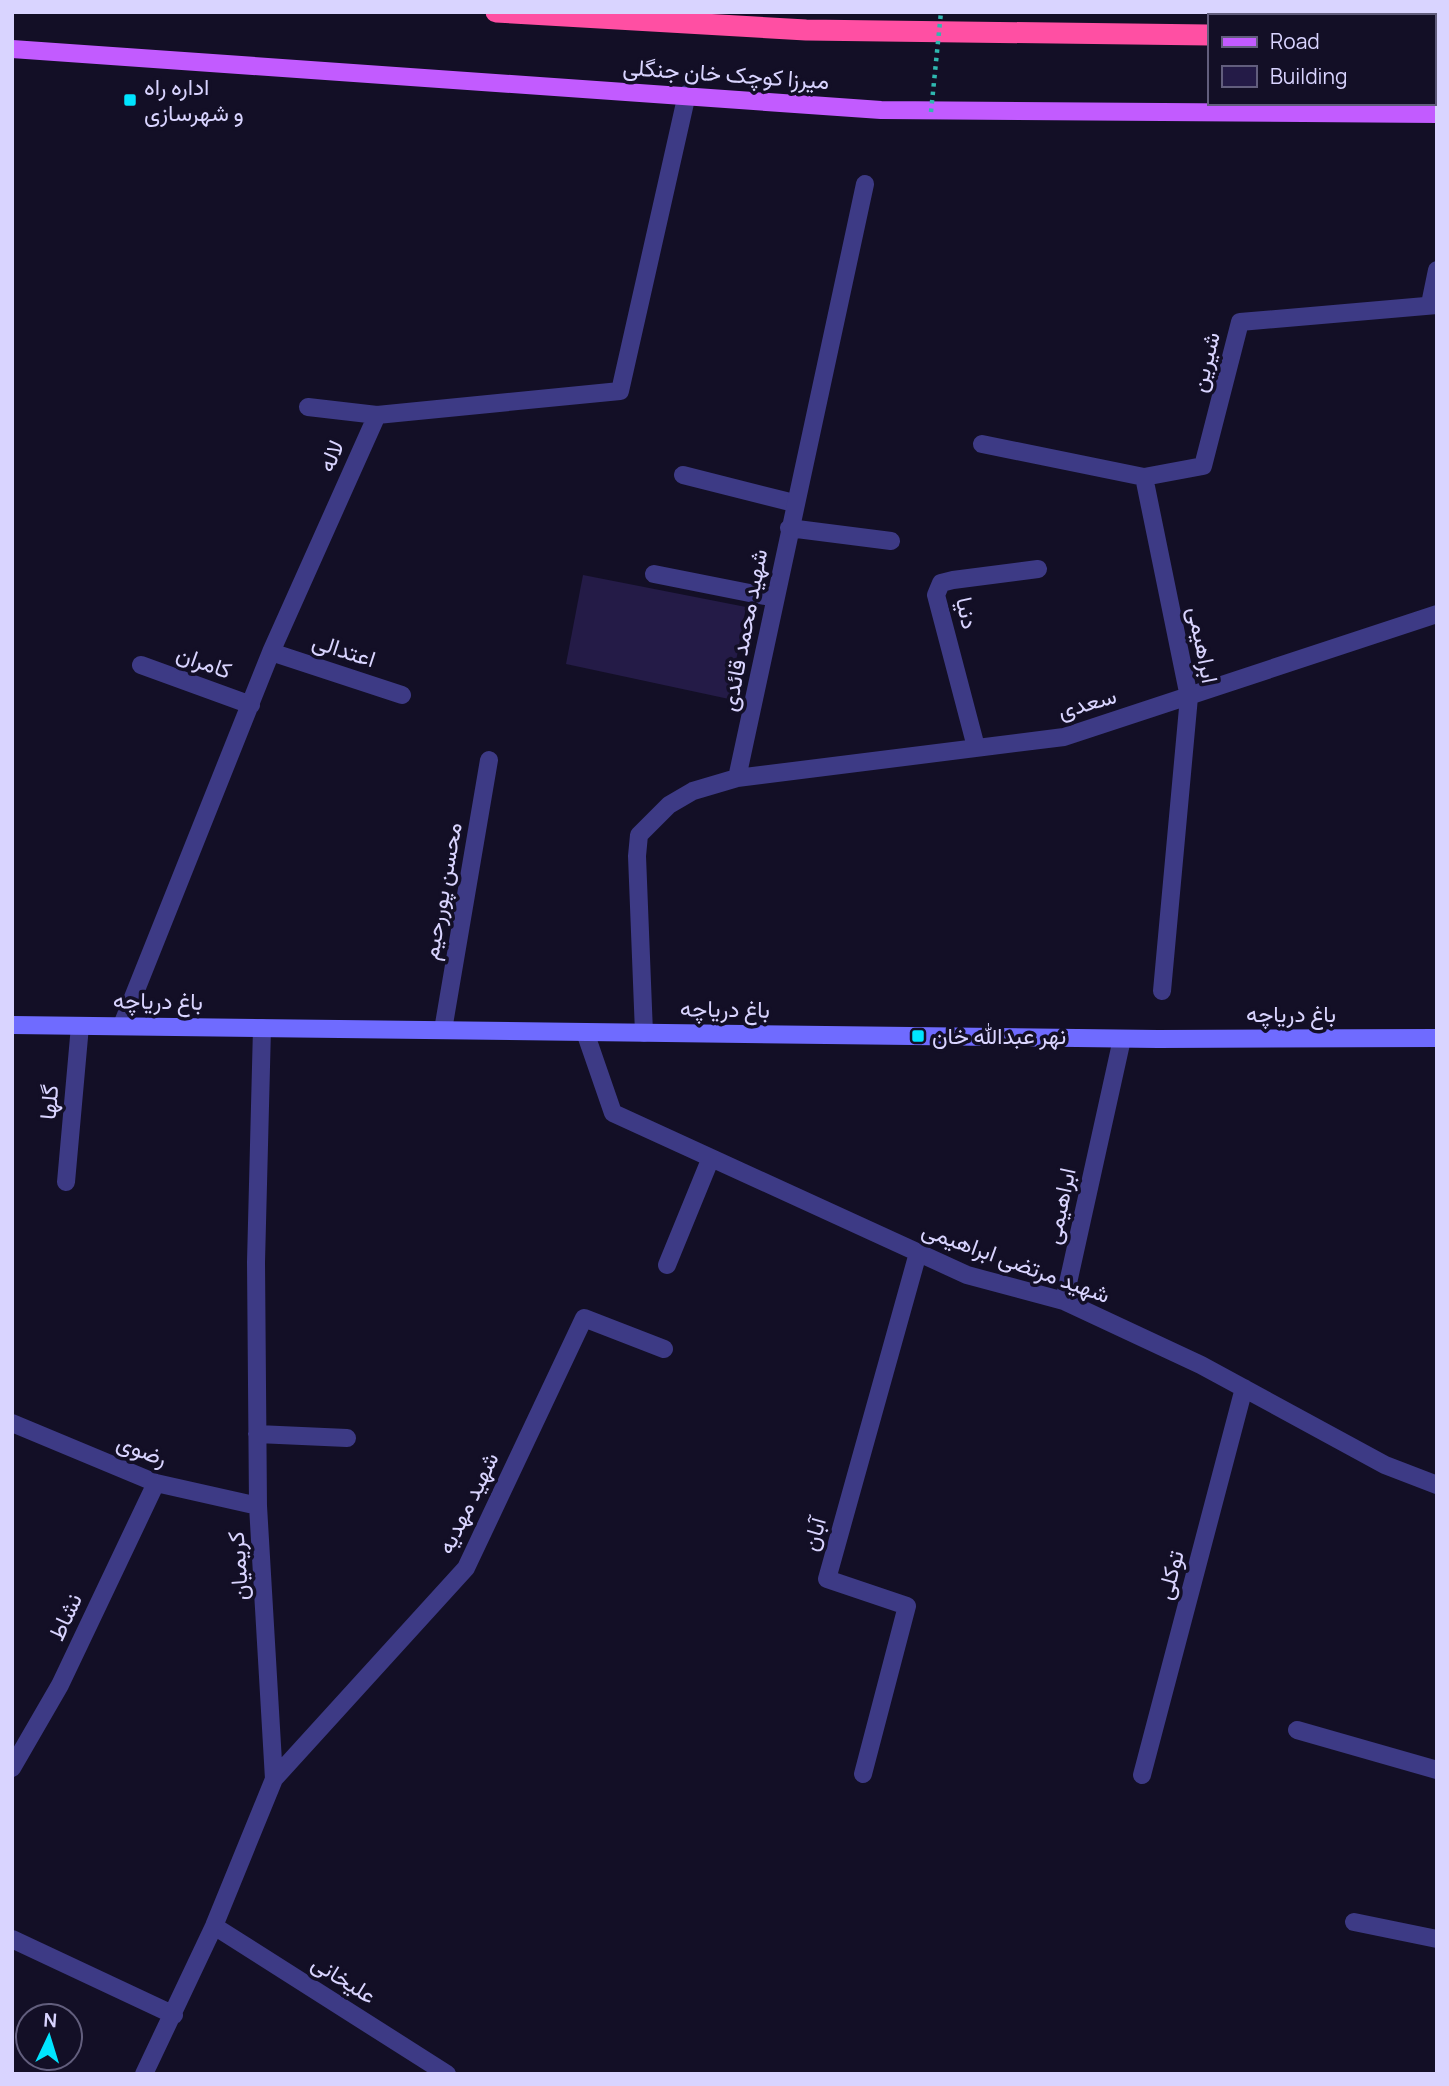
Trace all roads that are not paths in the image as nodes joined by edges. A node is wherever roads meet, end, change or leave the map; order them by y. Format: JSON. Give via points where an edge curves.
{"nodes":[{"id":1,"x":496,"y":12,"type":"edge"},
{"id":2,"x":1208,"y":35,"type":"edge"},
{"id":3,"x":12,"y":49,"type":"edge"},
{"id":4,"x":687,"y":94,"type":"junction"},
{"id":5,"x":1437,"y":114,"type":"edge"},
{"id":6,"x":865,"y":184,"type":"dead end"},
{"id":7,"x":1437,"y":270,"type":"edge"},
{"id":8,"x":1434,"y":305,"type":"edge"},
{"id":9,"x":308,"y":407,"type":"dead end"},
{"id":10,"x":377,"y":415,"type":"junction"},
{"id":11,"x":982,"y":444,"type":"dead end"},
{"id":12,"x":683,"y":475,"type":"dead end"},
{"id":13,"x":1144,"y":477,"type":"junction"},
{"id":14,"x":794,"y":503,"type":"junction"},
{"id":15,"x":789,"y":528,"type":"junction"},
{"id":16,"x":891,"y":541,"type":"dead end"},
{"id":17,"x":1038,"y":569,"type":"dead end"},
{"id":18,"x":654,"y":575,"type":"dead end"},
{"id":19,"x":775,"y":598,"type":"junction"},
{"id":20,"x":1437,"y":614,"type":"edge"},
{"id":21,"x":271,"y":652,"type":"junction"},
{"id":22,"x":141,"y":665,"type":"dead end"},
{"id":23,"x":402,"y":695,"type":"dead end"},
{"id":24,"x":1189,"y":697,"type":"junction"},
{"id":25,"x":251,"y":705,"type":"junction"},
{"id":26,"x":976,"y":747,"type":"junction"},
{"id":27,"x":489,"y":760,"type":"dead end"},
{"id":28,"x":737,"y":778,"type":"junction"},
{"id":29,"x":1161,"y":991,"type":"dead end"},
{"id":30,"x":122,"y":1024,"type":"junction"},
{"id":31,"x":12,"y":1025,"type":"edge"},
{"id":32,"x":80,"y":1026,"type":"junction"},
{"id":33,"x":262,"y":1028,"type":"junction"},
{"id":34,"x":443,"y":1030,"type":"junction"},
{"id":35,"x":585,"y":1032,"type":"junction"},
{"id":36,"x":644,"y":1033,"type":"junction"},
{"id":37,"x":1437,"y":1038,"type":"edge"},
{"id":38,"x":1122,"y":1039,"type":"junction"},
{"id":39,"x":710,"y":1160,"type":"junction"},
{"id":40,"x":66,"y":1182,"type":"dead end"},
{"id":41,"x":918,"y":1253,"type":"junction"},
{"id":42,"x":667,"y":1265,"type":"dead end"},
{"id":43,"x":1064,"y":1301,"type":"junction"},
{"id":44,"x":664,"y":1349,"type":"dead end"},
{"id":45,"x":1244,"y":1388,"type":"junction"},
{"id":46,"x":12,"y":1423,"type":"edge"},
{"id":47,"x":257,"y":1434,"type":"junction"},
{"id":48,"x":346,"y":1438,"type":"dead end"},
{"id":49,"x":156,"y":1483,"type":"junction"},
{"id":50,"x":1437,"y":1485,"type":"edge"},
{"id":51,"x":258,"y":1506,"type":"junction"},
{"id":52,"x":1297,"y":1730,"type":"dead end"},
{"id":53,"x":12,"y":1767,"type":"edge"},
{"id":54,"x":1437,"y":1770,"type":"edge"},
{"id":55,"x":863,"y":1774,"type":"dead end"},
{"id":56,"x":1142,"y":1775,"type":"dead end"},
{"id":57,"x":274,"y":1779,"type":"junction"},
{"id":58,"x":1354,"y":1922,"type":"dead end"},
{"id":59,"x":214,"y":1926,"type":"junction"},
{"id":60,"x":12,"y":1939,"type":"edge"},
{"id":61,"x":1437,"y":1939,"type":"edge"},
{"id":62,"x":174,"y":2015,"type":"junction"},
{"id":63,"x":144,"y":2074,"type":"edge"},
{"id":64,"x":447,"y":2074,"type":"edge"}],
"edges":[{"from":1,"to":2,"type":"highway","via":[[806,30]]},
{"from":3,"to":4,"type":"main road","name":"میرزا کوچک خان جنگلی","via":[[454,82]]},
{"from":4,"to":5,"type":"main road","name":"میرزا کوچک خان جنگلی","via":[[931,112]]},
{"from":4,"to":10,"type":"street","via":[[620,391]]},
{"from":6,"to":14,"type":"street","name":"شهید محمد قائدی"},
{"from":7,"to":8,"type":"street"},
{"from":8,"to":13,"type":"street","name":"شیرین","via":[[1240,322],[1203,466]]},
{"from":9,"to":10,"type":"street"},
{"from":10,"to":21,"type":"street","name":"لاله"},
{"from":11,"to":13,"type":"street"},
{"from":12,"to":14,"type":"street"},
{"from":13,"to":24,"type":"street","name":"ابراهیمی"},
{"from":14,"to":15,"type":"street","name":"شهید محمد قائدی"},
{"from":15,"to":16,"type":"street"},
{"from":15,"to":19,"type":"street","name":"شهید محمد قائدی"},
{"from":17,"to":26,"type":"street","name":"دنیا","via":[[941,583],[936,595]]},
{"from":18,"to":19,"type":"street"},
{"from":19,"to":28,"type":"street","name":"شهید محمد قائدی"},
{"from":20,"to":24,"type":"street","name":"سعدی"},
{"from":21,"to":23,"type":"street","name":"اعتدالی"},
{"from":21,"to":25,"type":"street","name":"لاله"},
{"from":22,"to":25,"type":"street","name":"کامران"},
{"from":24,"to":26,"type":"street","name":"سعدی","via":[[1064,737]]},
{"from":24,"to":29,"type":"street","name":"ابراهیمی"},
{"from":25,"to":30,"type":"street","name":"لاله"},
{"from":26,"to":28,"type":"street","name":"سعدی"},
{"from":27,"to":34,"type":"street","name":"محسن پوررحیم"},
{"from":28,"to":36,"type":"street","via":[[693,791],[669,805],[639,835]]},
{"from":30,"to":32,"type":"street","name":"باغ دریاچه"},
{"from":30,"to":33,"type":"street","name":"باغ دریاچه"},
{"from":31,"to":32,"type":"street","name":"باغ دریاچه"},
{"from":32,"to":40,"type":"street","name":"گلها"},
{"from":33,"to":34,"type":"street","name":"باغ دریاچه"},
{"from":33,"to":47,"type":"street","name":"کریمیان"},
{"from":34,"to":35,"type":"street","name":"باغ دریاچه"},
{"from":35,"to":36,"type":"street","name":"باغ دریاچه"},
{"from":35,"to":39,"type":"street","name":"شهید مرتضی ابراهیمی","via":[[613,1113]]},
{"from":36,"to":38,"type":"street","name":"باغ دریاچه"},
{"from":37,"to":38,"type":"street","name":"باغ دریاچه"},
{"from":38,"to":43,"type":"street","name":"ابراهیمی"},
{"from":39,"to":41,"type":"street","name":"شهید مرتضی ابراهیمی"},
{"from":39,"to":42,"type":"street"},
{"from":41,"to":43,"type":"street","name":"شهید مرتضی ابراهیمی","via":[[967,1275]]},
{"from":41,"to":55,"type":"street","name":"آبان","via":[[827,1579],[906,1606]]},
{"from":43,"to":45,"type":"street","name":"شهید مرتضی ابراهیمی"},
{"from":44,"to":57,"type":"street","name":"شهید مهدیه","via":[[584,1318],[466,1568]]},
{"from":45,"to":50,"type":"street","name":"شهید مرتضی ابراهیمی","via":[[1385,1465]]},
{"from":45,"to":56,"type":"street","name":"توکلی"},
{"from":46,"to":49,"type":"street","name":"رضوی"},
{"from":47,"to":48,"type":"street"},
{"from":47,"to":51,"type":"street","name":"کریمیان"},
{"from":49,"to":51,"type":"street","name":"رضوی"},
{"from":49,"to":53,"type":"street","name":"نشاط","via":[[60,1685]]},
{"from":51,"to":57,"type":"street","name":"کریمیان"},
{"from":52,"to":54,"type":"street"},
{"from":57,"to":59,"type":"street","name":"کریمیان"},
{"from":58,"to":61,"type":"street"},
{"from":59,"to":62,"type":"street","name":"کریمیان"},
{"from":59,"to":64,"type":"street","name":"علیخانی"},
{"from":60,"to":62,"type":"street"},
{"from":62,"to":63,"type":"street","name":"کریمیان"}]}
